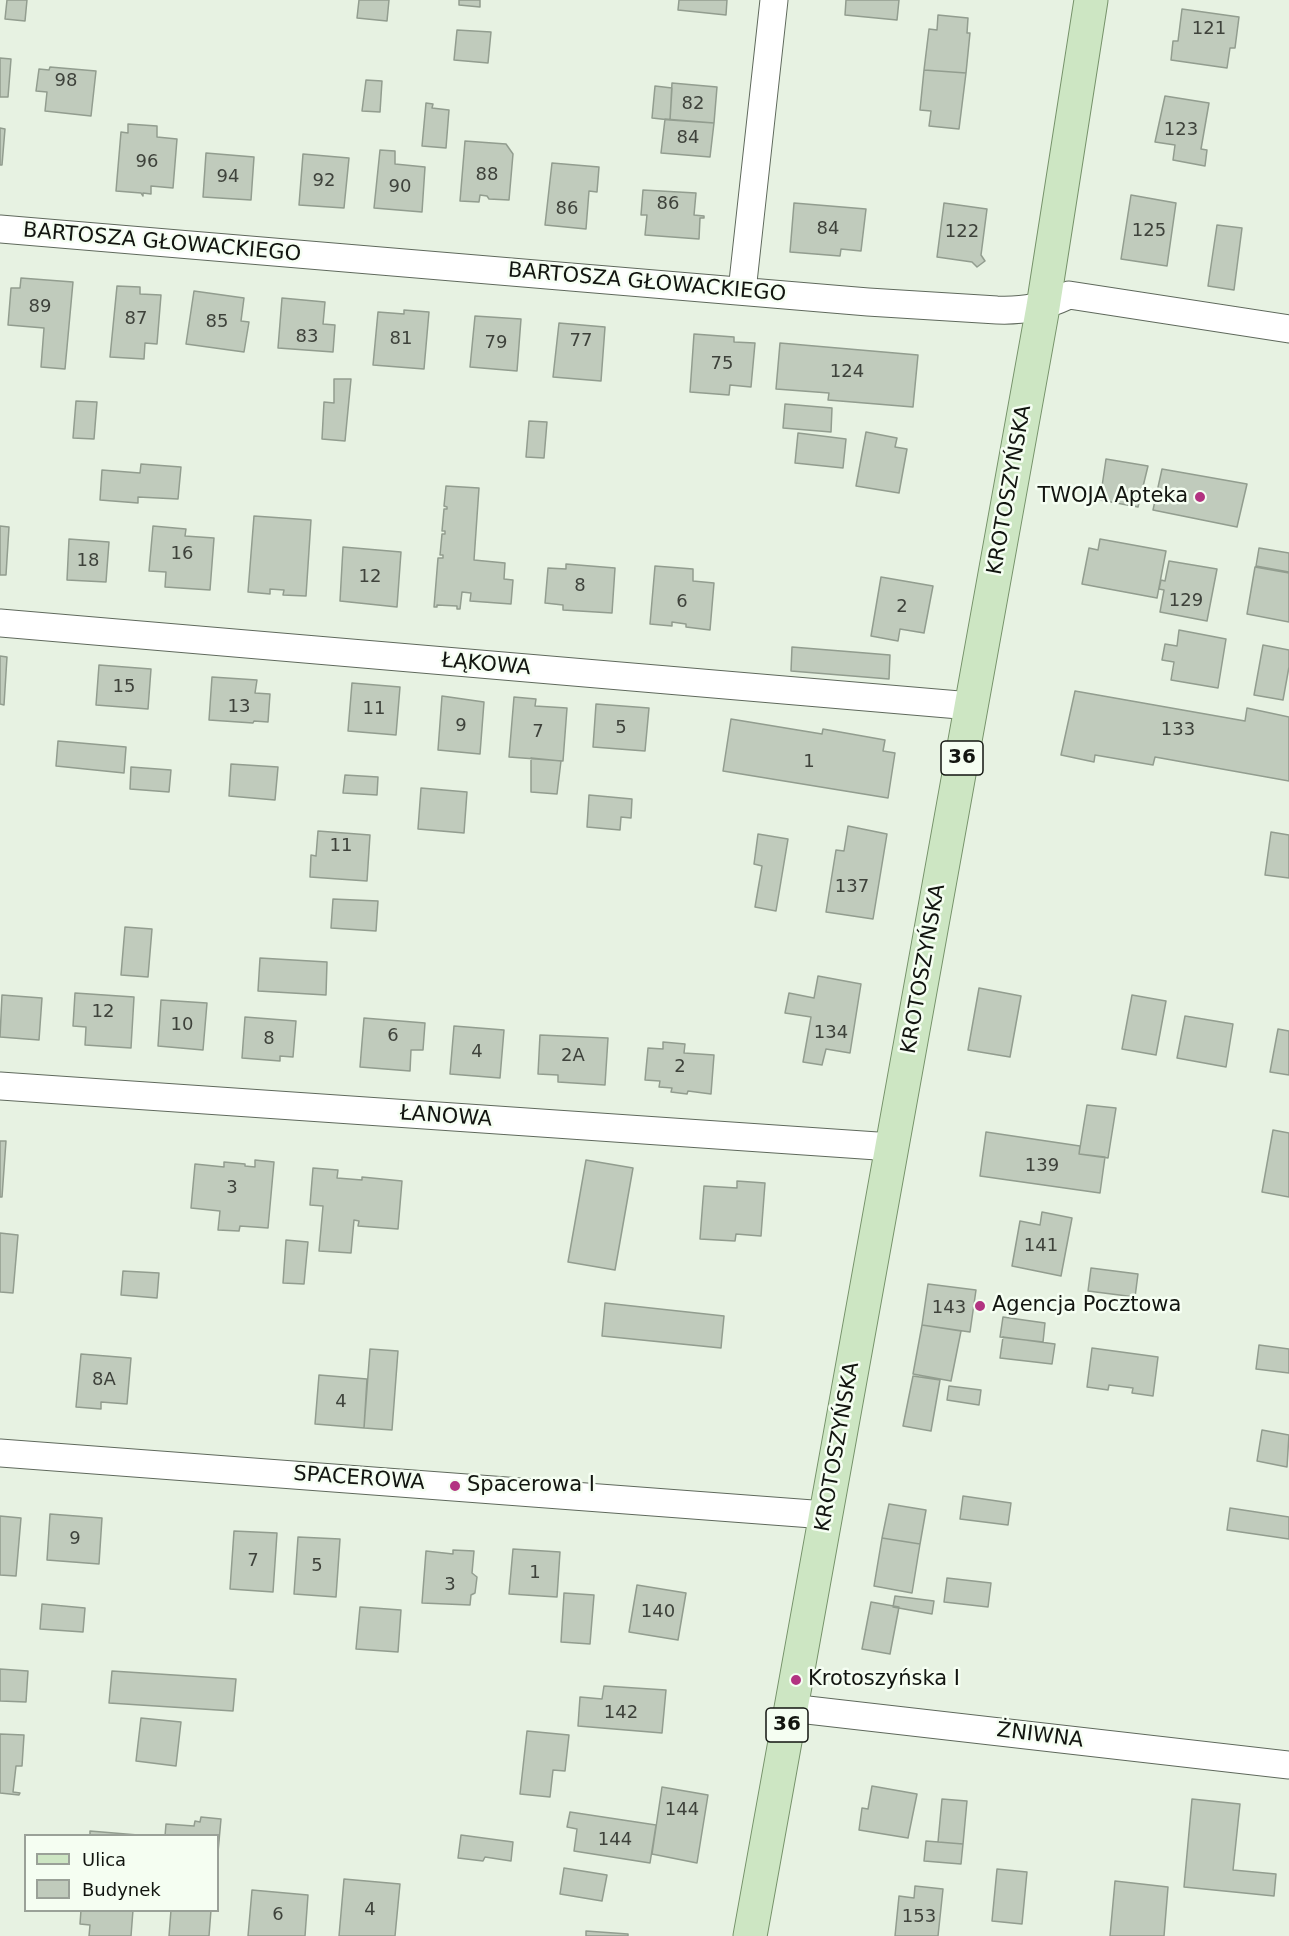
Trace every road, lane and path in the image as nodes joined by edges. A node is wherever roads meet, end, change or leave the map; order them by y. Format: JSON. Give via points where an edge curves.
{"nodes":[{"id":1,"x":774,"y":0,"type":"edge"},
{"id":2,"x":1091,"y":0,"type":"edge"},
{"id":3,"x":0,"y":229,"type":"edge"},
{"id":4,"x":742,"y":291,"type":"junction"},
{"id":5,"x":1043,"y":307,"type":"junction"},
{"id":6,"x":1289,"y":329,"type":"edge"},
{"id":7,"x":0,"y":624,"type":"edge"},
{"id":8,"x":971,"y":706,"type":"junction"},
{"id":9,"x":0,"y":1086,"type":"edge"},
{"id":10,"x":892,"y":1147,"type":"junction"},
{"id":11,"x":0,"y":1453,"type":"edge"},
{"id":12,"x":826,"y":1515,"type":"junction"},
{"id":13,"x":790,"y":1708,"type":"junction"},
{"id":14,"x":1289,"y":1765,"type":"edge"},
{"id":15,"x":750,"y":1936,"type":"edge"}],
"edges":[{"from":1,"to":4,"type":"street"},
{"from":2,"to":5,"type":"main road","name":"KROTOSZYŃSKA","number":"36"},
{"from":3,"to":4,"type":"street","name":"BARTOSZA GŁOWACKIEGO"},
{"from":4,"to":5,"type":"street","name":"BARTOSZA GŁOWACKIEGO","via":[[997,310]]},
{"from":5,"to":6,"type":"street","name":"BARTOSZA GŁOWACKIEGO","via":[[1069,295]]},
{"from":5,"to":8,"type":"main road","name":"KROTOSZYŃSKA","number":"36"},
{"from":7,"to":8,"type":"street","name":"ŁĄKOWA"},
{"from":8,"to":10,"type":"main road","name":"KROTOSZYŃSKA","number":"36"},
{"from":9,"to":10,"type":"street","name":"ŁANOWA"},
{"from":10,"to":12,"type":"main road","name":"KROTOSZYŃSKA","number":"36"},
{"from":11,"to":12,"type":"street","name":"SPACEROWA"},
{"from":12,"to":13,"type":"main road","name":"KROTOSZYŃSKA","number":"36"},
{"from":13,"to":14,"type":"street","name":"ŻNIWNA"},
{"from":13,"to":15,"type":"main road","name":"KROTOSZYŃSKA","number":"36"}]}
